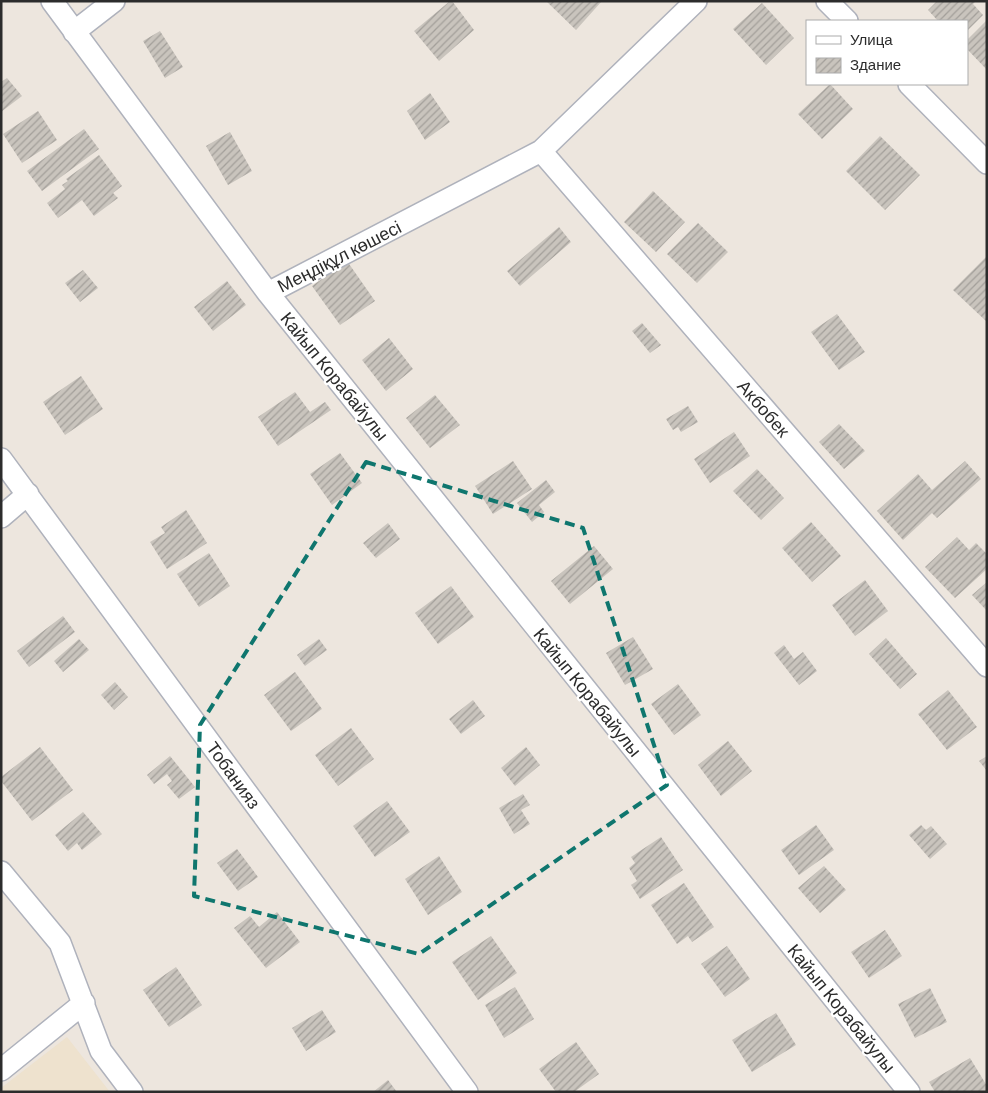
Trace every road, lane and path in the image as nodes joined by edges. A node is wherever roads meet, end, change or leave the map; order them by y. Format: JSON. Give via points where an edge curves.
{"nodes":[{"id":1,"x":52,"y":1,"type":"edge"},
{"id":2,"x":114,"y":1,"type":"edge"},
{"id":3,"x":696,"y":1,"type":"edge"},
{"id":4,"x":827,"y":1,"type":"edge"},
{"id":5,"x":846,"y":20,"type":"edge"},
{"id":6,"x":74,"y":32,"type":"junction"},
{"id":7,"x":910,"y":85,"type":"edge"},
{"id":8,"x":541,"y":151,"type":"junction"},
{"id":9,"x":987,"y":163,"type":"edge"},
{"id":10,"x":268,"y":293,"type":"junction"},
{"id":11,"x":1,"y":459,"type":"edge"},
{"id":12,"x":28,"y":494,"type":"junction"},
{"id":13,"x":1,"y":517,"type":"edge"},
{"id":14,"x":987,"y":666,"type":"edge"},
{"id":15,"x":1,"y":872,"type":"edge"},
{"id":16,"x":84,"y":1003,"type":"junction"},
{"id":17,"x":1,"y":1070,"type":"edge"},
{"id":18,"x":132,"y":1092,"type":"edge"},
{"id":19,"x":467,"y":1092,"type":"edge"},
{"id":20,"x":909,"y":1092,"type":"edge"}],
"edges":[{"from":1,"to":6,"type":"street","name":"Меңдіқұл көшесі"},
{"from":2,"to":6,"type":"street"},
{"from":3,"to":8,"type":"street","name":"Меңдіқұл көшесі"},
{"from":4,"to":5,"type":"street"},
{"from":6,"to":10,"type":"street","name":"Меңдіқұл көшесі"},
{"from":7,"to":9,"type":"street"},
{"from":8,"to":10,"type":"street","name":"Меңдіқұл көшесі"},
{"from":8,"to":14,"type":"street","name":"Акбобек"},
{"from":10,"to":20,"type":"street","name":"Кайып Корабайулы"},
{"from":11,"to":12,"type":"street","name":"Тобанияз"},
{"from":12,"to":13,"type":"street"},
{"from":12,"to":19,"type":"street","name":"Тобанияз"},
{"from":15,"to":16,"type":"street","via":[[60,943]]},
{"from":16,"to":17,"type":"street"},
{"from":16,"to":18,"type":"street","via":[[101,1051]]}]}
